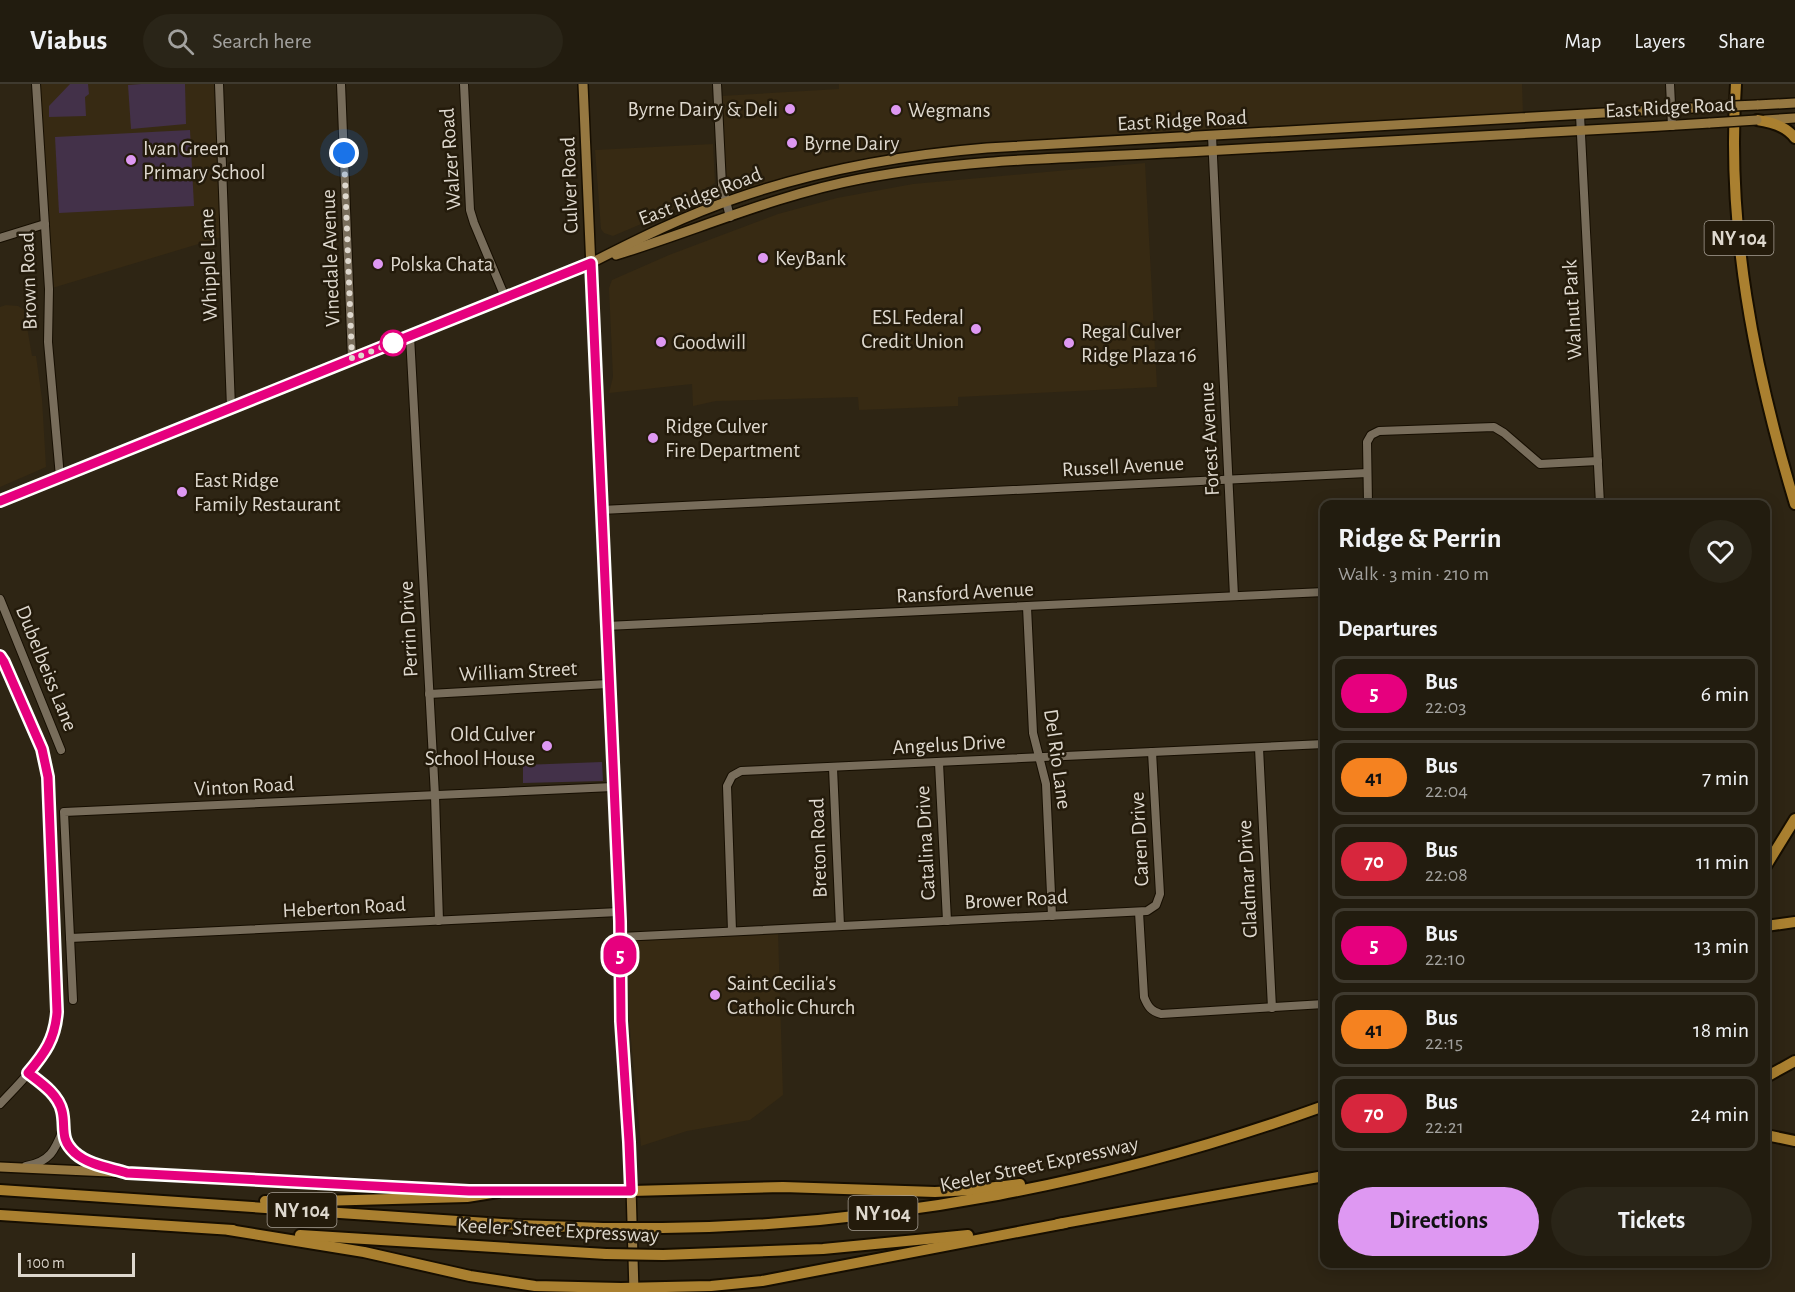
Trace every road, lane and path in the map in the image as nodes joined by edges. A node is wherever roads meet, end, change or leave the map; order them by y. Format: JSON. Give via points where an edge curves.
{"nodes":[{"id":1,"x":36,"y":84,"type":"edge"},
{"id":2,"x":219,"y":84,"type":"edge"},
{"id":3,"x":341,"y":84,"type":"edge"},
{"id":4,"x":464,"y":84,"type":"edge"},
{"id":5,"x":583,"y":84,"type":"edge"},
{"id":6,"x":717,"y":84,"type":"edge"},
{"id":7,"x":1670,"y":84,"type":"edge"},
{"id":8,"x":1736,"y":84,"type":"edge"},
{"id":9,"x":1795,"y":103,"type":"edge"},
{"id":10,"x":1671,"y":109,"type":"junction"},
{"id":11,"x":1580,"y":115,"type":"junction"},
{"id":12,"x":1795,"y":118,"type":"edge"},
{"id":13,"x":1757,"y":120,"type":"junction"},
{"id":14,"x":1672,"y":126,"type":"junction"},
{"id":15,"x":1581,"y":130,"type":"junction"},
{"id":16,"x":1212,"y":136,"type":"junction"},
{"id":17,"x":1795,"y":138,"type":"edge"},
{"id":18,"x":1212,"y":151,"type":"junction"},
{"id":19,"x":726,"y":202,"type":"junction"},
{"id":20,"x":730,"y":217,"type":"junction"},
{"id":21,"x":45,"y":224,"type":"junction"},
{"id":22,"x":0,"y":238,"type":"edge"},
{"id":23,"x":591,"y":263,"type":"junction"},
{"id":24,"x":505,"y":297,"type":"junction"},
{"id":25,"x":410,"y":336,"type":"junction"},
{"id":26,"x":352,"y":359,"type":"junction"},
{"id":27,"x":231,"y":408,"type":"junction"},
{"id":28,"x":1598,"y":461,"type":"junction"},
{"id":29,"x":1367,"y":473,"type":"junction"},
{"id":30,"x":60,"y":477,"type":"junction"},
{"id":31,"x":1229,"y":479,"type":"junction"},
{"id":32,"x":1368,"y":500,"type":"edge"},
{"id":33,"x":1600,"y":500,"type":"edge"},
{"id":34,"x":0,"y":501,"type":"edge"},
{"id":35,"x":1794,"y":503,"type":"edge"},
{"id":36,"x":601,"y":510,"type":"junction"},
{"id":37,"x":1320,"y":592,"type":"edge"},
{"id":38,"x":1234,"y":596,"type":"junction"},
{"id":39,"x":0,"y":599,"type":"edge"},
{"id":40,"x":1027,"y":607,"type":"junction"},
{"id":41,"x":606,"y":626,"type":"junction"},
{"id":42,"x":0,"y":656,"type":"edge"},
{"id":43,"x":608,"y":684,"type":"junction"},
{"id":44,"x":429,"y":694,"type":"junction"},
{"id":45,"x":1320,"y":744,"type":"edge"},
{"id":46,"x":1259,"y":748,"type":"junction"},
{"id":47,"x":61,"y":750,"type":"dead end"},
{"id":48,"x":1152,"y":752,"type":"junction"},
{"id":49,"x":1039,"y":758,"type":"junction"},
{"id":50,"x":939,"y":763,"type":"junction"},
{"id":51,"x":833,"y":768,"type":"junction"},
{"id":52,"x":613,"y":787,"type":"junction"},
{"id":53,"x":435,"y":796,"type":"junction"},
{"id":54,"x":1795,"y":819,"type":"edge"},
{"id":55,"x":1770,"y":860,"type":"edge"},
{"id":56,"x":619,"y":912,"type":"junction"},
{"id":57,"x":1139,"y":912,"type":"junction"},
{"id":58,"x":1052,"y":916,"type":"junction"},
{"id":59,"x":439,"y":921,"type":"junction"},
{"id":60,"x":947,"y":921,"type":"junction"},
{"id":61,"x":1795,"y":922,"type":"edge"},
{"id":62,"x":1770,"y":925,"type":"edge"},
{"id":63,"x":840,"y":926,"type":"junction"},
{"id":64,"x":732,"y":931,"type":"junction"},
{"id":65,"x":620,"y":937,"type":"junction"},
{"id":66,"x":70,"y":938,"type":"junction"},
{"id":67,"x":73,"y":1000,"type":"dead end"},
{"id":68,"x":1320,"y":1004,"type":"edge"},
{"id":69,"x":1272,"y":1008,"type":"junction"},
{"id":70,"x":1795,"y":1061,"type":"edge"},
{"id":71,"x":28,"y":1073,"type":"junction"},
{"id":72,"x":1770,"y":1075,"type":"edge"},
{"id":73,"x":0,"y":1104,"type":"edge"},
{"id":74,"x":1320,"y":1107,"type":"edge"},
{"id":75,"x":63,"y":1130,"type":"junction"},
{"id":76,"x":1770,"y":1136,"type":"edge"},
{"id":77,"x":1795,"y":1141,"type":"edge"},
{"id":78,"x":0,"y":1167,"type":"edge"},
{"id":79,"x":13,"y":1167,"type":"junction"},
{"id":80,"x":1100,"y":1172,"type":"junction"},
{"id":81,"x":127,"y":1173,"type":"junction"},
{"id":82,"x":1320,"y":1177,"type":"edge"},
{"id":83,"x":0,"y":1190,"type":"edge"},
{"id":84,"x":631,"y":1191,"type":"junction"},
{"id":85,"x":498,"y":1192,"type":"junction"},
{"id":86,"x":162,"y":1200,"type":"junction"},
{"id":87,"x":0,"y":1215,"type":"edge"},
{"id":88,"x":1065,"y":1223,"type":"junction"},
{"id":89,"x":229,"y":1230,"type":"junction"},
{"id":90,"x":634,"y":1290,"type":"edge"}],
"edges":[{"from":1,"to":21,"type":"street","name":"Brown Road"},
{"from":2,"to":27,"type":"street","name":"Whipple Lane"},
{"from":3,"to":26,"type":"street","name":"Vinedale Avenue"},
{"from":4,"to":24,"type":"street","name":"Walzer Road","via":[[470,210]]},
{"from":5,"to":23,"type":"main road","name":"Culver Road"},
{"from":6,"to":19,"type":"street"},
{"from":7,"to":10,"type":"street"},
{"from":8,"to":35,"type":"highway","number":"NY 104","via":[[1735,185],[1744,279],[1760,371]]},
{"from":9,"to":10,"type":"main road","name":"East Ridge Road","bridge":true},
{"from":10,"to":11,"type":"main road","name":"East Ridge Road"},
{"from":10,"to":14,"type":"street"},
{"from":11,"to":15,"type":"street","name":"Walnut Park"},
{"from":11,"to":16,"type":"main road","name":"East Ridge Road"},
{"from":12,"to":13,"type":"main road","name":"East Ridge Road"},
{"from":13,"to":14,"type":"main road","name":"East Ridge Road","bridge":true},
{"from":13,"to":17,"type":"highway","via":[[1780,126]]},
{"from":14,"to":15,"type":"main road","name":"East Ridge Road"},
{"from":15,"to":18,"type":"main road","name":"East Ridge Road"},
{"from":15,"to":28,"type":"street","name":"Walnut Park"},
{"from":16,"to":18,"type":"street","name":"Forest Avenue"},
{"from":16,"to":19,"type":"main road","name":"East Ridge Road","via":[[927,154],[819,174]]},
{"from":18,"to":20,"type":"main road","name":"East Ridge Road","via":[[1004,160],[919,169],[817,189]]},
{"from":18,"to":31,"type":"street","name":"Forest Avenue"},
{"from":19,"to":20,"type":"street"},
{"from":19,"to":23,"type":"main road","name":"East Ridge Road"},
{"from":20,"to":23,"type":"main road","name":"East Ridge Road"},
{"from":21,"to":22,"type":"street"},
{"from":21,"to":30,"type":"street","name":"Brown Road","via":[[48,342]]},
{"from":23,"to":24,"type":"main road","name":"East Ridge Road"},
{"from":23,"to":36,"type":"main road","name":"Culver Road"},
{"from":24,"to":25,"type":"main road","name":"East Ridge Road"},
{"from":25,"to":26,"type":"main road","name":"East Ridge Road"},
{"from":25,"to":44,"type":"street","name":"Perrin Drive"},
{"from":26,"to":27,"type":"main road","name":"East Ridge Road"},
{"from":27,"to":30,"type":"main road","name":"East Ridge Road"},
{"from":28,"to":29,"type":"street","via":[[1540,464],[1494,427],[1383,430],[1368,438]]},
{"from":28,"to":33,"type":"street","name":"Walnut Park"},
{"from":29,"to":31,"type":"street","name":"Russell Avenue"},
{"from":29,"to":32,"type":"street"},
{"from":30,"to":34,"type":"main road","name":"East Ridge Road"},
{"from":31,"to":36,"type":"street","name":"Russell Avenue"},
{"from":31,"to":38,"type":"street","name":"Forest Avenue"},
{"from":36,"to":41,"type":"main road","name":"Culver Road"},
{"from":37,"to":38,"type":"street","name":"Ransford Avenue"},
{"from":38,"to":40,"type":"street","name":"Ransford Avenue"},
{"from":39,"to":47,"type":"street","name":"Dubelbeiss Lane"},
{"from":40,"to":41,"type":"street","name":"Ransford Avenue"},
{"from":40,"to":49,"type":"street","name":"Del Rio Lane","via":[[1033,733]]},
{"from":41,"to":43,"type":"main road","name":"Culver Road"},
{"from":42,"to":71,"type":"street","via":[[42,749],[48,777],[57,1012],[51,1040]]},
{"from":43,"to":44,"type":"street","name":"William Street"},
{"from":43,"to":52,"type":"main road","name":"Culver Road"},
{"from":44,"to":53,"type":"street","name":"Perrin Drive"},
{"from":45,"to":46,"type":"street","name":"Angelus Drive"},
{"from":46,"to":48,"type":"street","name":"Angelus Drive"},
{"from":46,"to":69,"type":"street","name":"Gladmar Drive"},
{"from":48,"to":49,"type":"street","name":"Angelus Drive"},
{"from":48,"to":57,"type":"street","name":"Caren Drive","via":[[1160,894],[1152,909]]},
{"from":49,"to":50,"type":"street","name":"Angelus Drive"},
{"from":49,"to":58,"type":"street","name":"Del Rio Lane","via":[[1046,784]]},
{"from":50,"to":51,"type":"street","name":"Angelus Drive"},
{"from":50,"to":60,"type":"street","name":"Catalina Drive"},
{"from":51,"to":63,"type":"street","name":"Breton Road"},
{"from":51,"to":64,"type":"street","name":"Angelus Drive","via":[[741,771],[729,781],[726,798]]},
{"from":52,"to":53,"type":"street","name":"Vinton Road"},
{"from":52,"to":56,"type":"main road","name":"Culver Road"},
{"from":53,"to":59,"type":"street","name":"Perrin Drive"},
{"from":53,"to":66,"type":"street","name":"Vinton Road","via":[[64,812]]},
{"from":54,"to":55,"type":"highway"},
{"from":56,"to":59,"type":"street","name":"Heberton Road"},
{"from":56,"to":65,"type":"main road","name":"Culver Road"},
{"from":57,"to":58,"type":"street","name":"Brower Road"},
{"from":57,"to":69,"type":"street","via":[[1144,997],[1153,1011],[1161,1014]]},
{"from":58,"to":60,"type":"street","name":"Brower Road"},
{"from":59,"to":66,"type":"street","name":"Heberton Road"},
{"from":60,"to":63,"type":"street","name":"Brower Road"},
{"from":61,"to":62,"type":"highway"},
{"from":63,"to":64,"type":"street","name":"Brower Road"},
{"from":64,"to":65,"type":"street","name":"Brower Road"},
{"from":65,"to":84,"type":"main road","name":"Culver Road"},
{"from":66,"to":67,"type":"street","name":"Vinton Road"},
{"from":68,"to":69,"type":"street"},
{"from":70,"to":72,"type":"highway"},
{"from":71,"to":73,"type":"street"},
{"from":71,"to":75,"type":"street","via":[[56,1100],[62,1110]]},
{"from":74,"to":80,"type":"highway","name":"Keeler Street Expressway","number":"NY 104","via":[[1214,1142]]},
{"from":75,"to":79,"type":"street","via":[[57,1147],[39,1164]]},
{"from":75,"to":81,"type":"street","via":[[75,1153]]},
{"from":76,"to":77,"type":"highway"},
{"from":78,"to":79,"type":"main road"},
{"from":79,"to":81,"type":"main road"},
{"from":80,"to":84,"type":"highway","via":[[959,1191],[783,1187]]},
{"from":80,"to":86,"type":"highway","name":"Keeler Street Expressway","number":"NY 104","bridge":true,"via":[[990,1197],[890,1212],[662,1228],[507,1224]]},
{"from":81,"to":85,"type":"main road"},
{"from":82,"to":88,"type":"highway","name":"Keeler Street Expressway","number":"NY 104"},
{"from":83,"to":86,"type":"highway","name":"Keeler Street Expressway","number":"NY 104"},
{"from":84,"to":85,"type":"main road"},
{"from":84,"to":90,"type":"main road","name":"Culver Road"},
{"from":85,"to":86,"type":"highway","via":[[467,1197],[332,1201]]},
{"from":87,"to":89,"type":"highway","name":"Keeler Street Expressway","number":"NY 104"},
{"from":88,"to":89,"type":"highway","name":"Keeler Street Expressway","number":"NY 104","bridge":true,"via":[[851,1247],[663,1255]]},
{"from":88,"to":90,"type":"highway","via":[[762,1281]]},
{"from":89,"to":90,"type":"highway","via":[[363,1252],[505,1282]]}]}
